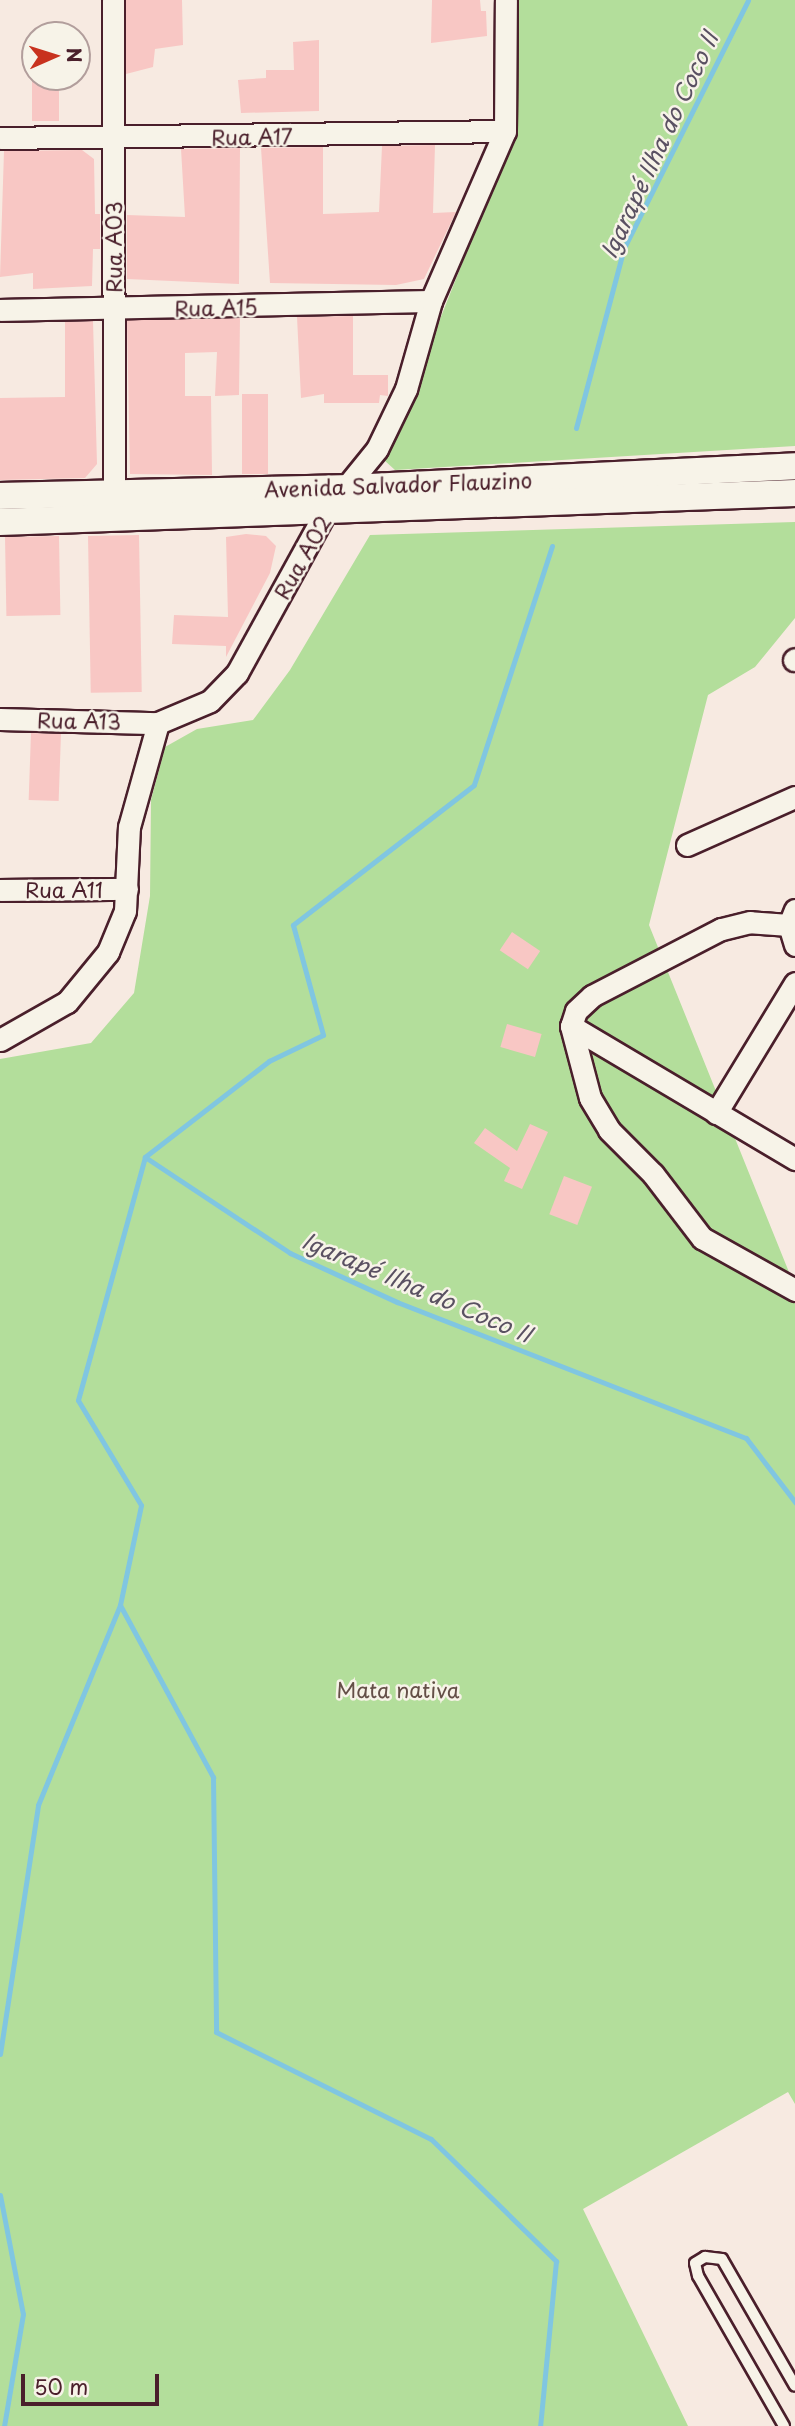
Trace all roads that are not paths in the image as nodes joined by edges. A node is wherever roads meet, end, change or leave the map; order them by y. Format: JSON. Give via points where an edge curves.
{"nodes":[{"id":1,"x":113,"y":0,"type":"edge"},
{"id":2,"x":506,"y":0,"type":"edge"},
{"id":3,"x":505,"y":131,"type":"junction"},
{"id":4,"x":0,"y":138,"type":"edge"},
{"id":5,"x":112,"y":138,"type":"junction"},
{"id":6,"x":431,"y":301,"type":"junction"},
{"id":7,"x":113,"y":309,"type":"junction"},
{"id":8,"x":0,"y":310,"type":"edge"},
{"id":9,"x":795,"y":466,"type":"edge"},
{"id":10,"x":349,"y":488,"type":"junction"},
{"id":11,"x":795,"y":492,"type":"edge"},
{"id":12,"x":114,"y":494,"type":"junction"},
{"id":13,"x":0,"y":496,"type":"edge"},
{"id":14,"x":325,"y":513,"type":"junction"},
{"id":15,"x":0,"y":522,"type":"edge"},
{"id":16,"x":0,"y":719,"type":"edge"},
{"id":17,"x":158,"y":723,"type":"junction"},
{"id":18,"x":795,"y":797,"type":"edge"},
{"id":19,"x":687,"y":845,"type":"dead end"},
{"id":20,"x":127,"y":889,"type":"junction"},
{"id":21,"x":0,"y":890,"type":"edge"},
{"id":22,"x":792,"y":918,"type":"edge"},
{"id":23,"x":795,"y":945,"type":"edge"},
{"id":24,"x":795,"y":983,"type":"edge"},
{"id":25,"x":571,"y":1026,"type":"junction"},
{"id":26,"x":0,"y":1040,"type":"edge"},
{"id":27,"x":716,"y":1113,"type":"junction"},
{"id":28,"x":795,"y":1159,"type":"edge"},
{"id":29,"x":795,"y":1290,"type":"edge"},
{"id":30,"x":795,"y":2386,"type":"edge"},
{"id":31,"x":785,"y":2426,"type":"edge"}],
"edges":[{"from":1,"to":5,"type":"street","name":"Rua A03"},
{"from":2,"to":3,"type":"street","name":"Rua A02"},
{"from":3,"to":5,"type":"street","name":"Rua A17"},
{"from":3,"to":6,"type":"street","name":"Rua A02"},
{"from":4,"to":5,"type":"street","name":"Rua A17"},
{"from":5,"to":7,"type":"street","name":"Rua A03"},
{"from":6,"to":7,"type":"street","name":"Rua A15"},
{"from":6,"to":10,"type":"street","name":"Rua A02","via":[[392,423]]},
{"from":7,"to":8,"type":"street","name":"Rua A15"},
{"from":7,"to":12,"type":"street","name":"Rua A03"},
{"from":9,"to":10,"type":"street","name":"Avenida Salvador Flauzino"},
{"from":10,"to":12,"type":"street","name":"Avenida Salvador Flauzino"},
{"from":10,"to":14,"type":"street","name":"Rua A02"},
{"from":11,"to":14,"type":"street","name":"Avenida Salvador Flauzino"},
{"from":12,"to":13,"type":"street","name":"Avenida Salvador Flauzino"},
{"from":14,"to":15,"type":"street","name":"Avenida Salvador Flauzino"},
{"from":14,"to":17,"type":"street","name":"Rua A02","via":[[227,687],[210,701]]},
{"from":16,"to":17,"type":"street","name":"Rua A13"},
{"from":17,"to":20,"type":"street","via":[[129,827]]},
{"from":18,"to":19,"type":"street"},
{"from":20,"to":21,"type":"street","name":"Rua A11"},
{"from":20,"to":26,"type":"street","via":[[121,926],[84,985],[45,1017]]},
{"from":22,"to":23,"type":"street"},
{"from":22,"to":25,"type":"street","via":[[721,929],[592,996],[576,1012]]},
{"from":24,"to":27,"type":"street"},
{"from":25,"to":27,"type":"street"},
{"from":25,"to":29,"type":"street","via":[[590,1098],[609,1130],[653,1174],[702,1238]]},
{"from":27,"to":28,"type":"street"},
{"from":30,"to":31,"type":"lane","via":[[722,2259],[705,2257],[695,2263],[698,2276]]}]}
